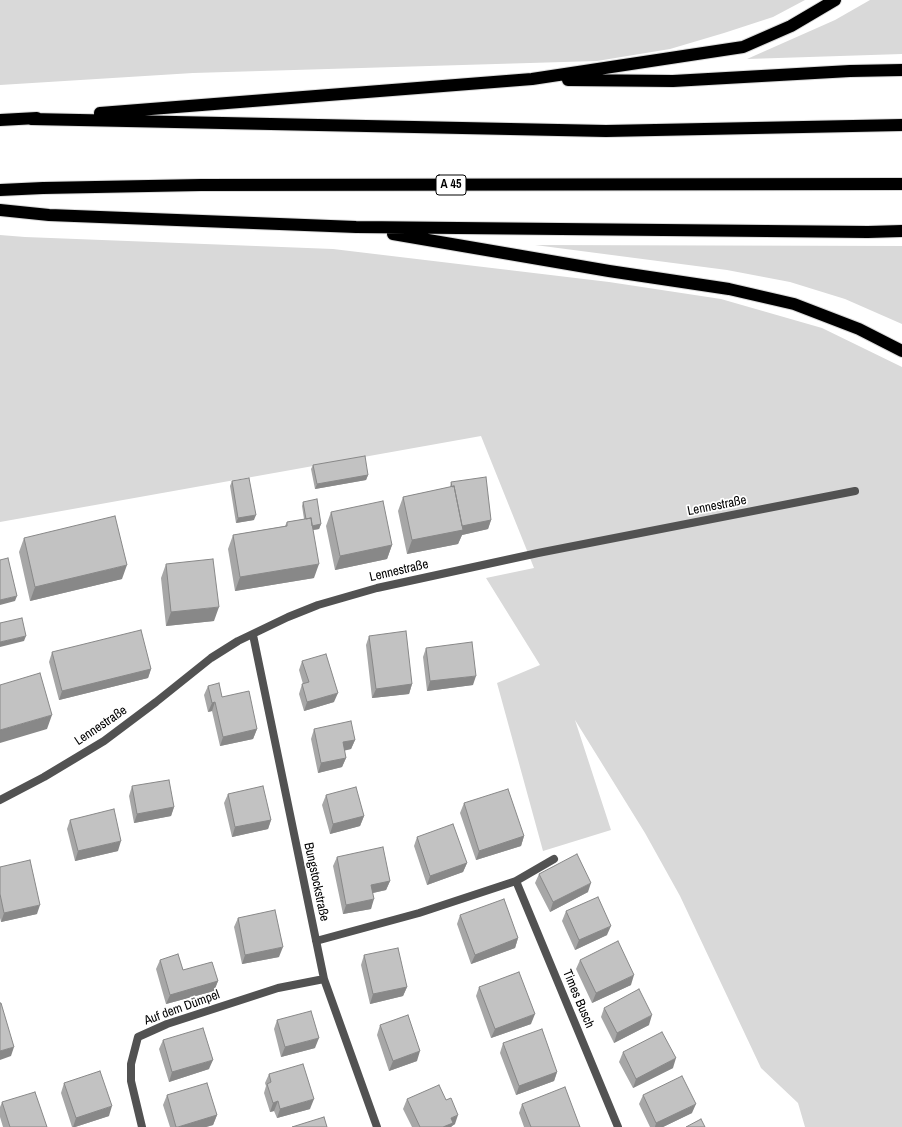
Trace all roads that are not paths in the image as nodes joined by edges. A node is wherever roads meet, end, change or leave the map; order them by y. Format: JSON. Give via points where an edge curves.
{"nodes":[{"id":1,"x":835,"y":0,"type":"edge"},
{"id":2,"x":902,"y":70,"type":"edge"},
{"id":3,"x":532,"y":79,"type":"junction"},
{"id":4,"x":31,"y":119,"type":"junction"},
{"id":5,"x":0,"y":120,"type":"edge"},
{"id":6,"x":902,"y":125,"type":"edge"},
{"id":7,"x":902,"y":184,"type":"edge"},
{"id":8,"x":0,"y":190,"type":"edge"},
{"id":9,"x":0,"y":210,"type":"edge"},
{"id":10,"x":356,"y":227,"type":"junction"},
{"id":11,"x":902,"y":230,"type":"edge"},
{"id":12,"x":902,"y":351,"type":"edge"},
{"id":13,"x":854,"y":491,"type":"dead end"},
{"id":14,"x":253,"y":635,"type":"junction"},
{"id":15,"x":0,"y":800,"type":"edge"},
{"id":16,"x":554,"y":859,"type":"dead end"},
{"id":17,"x":516,"y":881,"type":"junction"},
{"id":18,"x":316,"y":941,"type":"junction"},
{"id":19,"x":324,"y":979,"type":"junction"},
{"id":20,"x":142,"y":1127,"type":"edge"},
{"id":21,"x":377,"y":1127,"type":"edge"},
{"id":22,"x":618,"y":1127,"type":"edge"}],
"edges":[{"from":1,"to":3,"type":"highway","via":[[792,26],[743,47]]},
{"from":2,"to":3,"type":"highway","via":[[673,81]]},
{"from":3,"to":4,"type":"highway"},
{"from":4,"to":5,"type":"highway"},
{"from":4,"to":6,"type":"highway","via":[[606,130]]},
{"from":7,"to":8,"type":"highway","number":"A 45","via":[[202,185]]},
{"from":9,"to":10,"type":"highway","via":[[49,215]]},
{"from":10,"to":11,"type":"highway","via":[[868,232]]},
{"from":10,"to":12,"type":"highway","via":[[609,271],[729,288],[794,304],[860,329]]},
{"from":13,"to":14,"type":"street","name":"Lennestraße","via":[[377,588],[318,605]]},
{"from":14,"to":15,"type":"street","name":"Lennestraße","via":[[211,658],[104,741]]},
{"from":14,"to":18,"type":"street","name":"Bungstockstraße"},
{"from":16,"to":17,"type":"street"},
{"from":17,"to":18,"type":"street","via":[[419,913]]},
{"from":17,"to":22,"type":"street","name":"Times Busch"},
{"from":18,"to":19,"type":"street","name":"Bungstockstraße"},
{"from":19,"to":20,"type":"street","name":"Auf dem Dümpel","via":[[278,988],[166,1024],[138,1037],[131,1064],[131,1081]]},
{"from":19,"to":21,"type":"street","name":"Bungstockstraße"}]}
